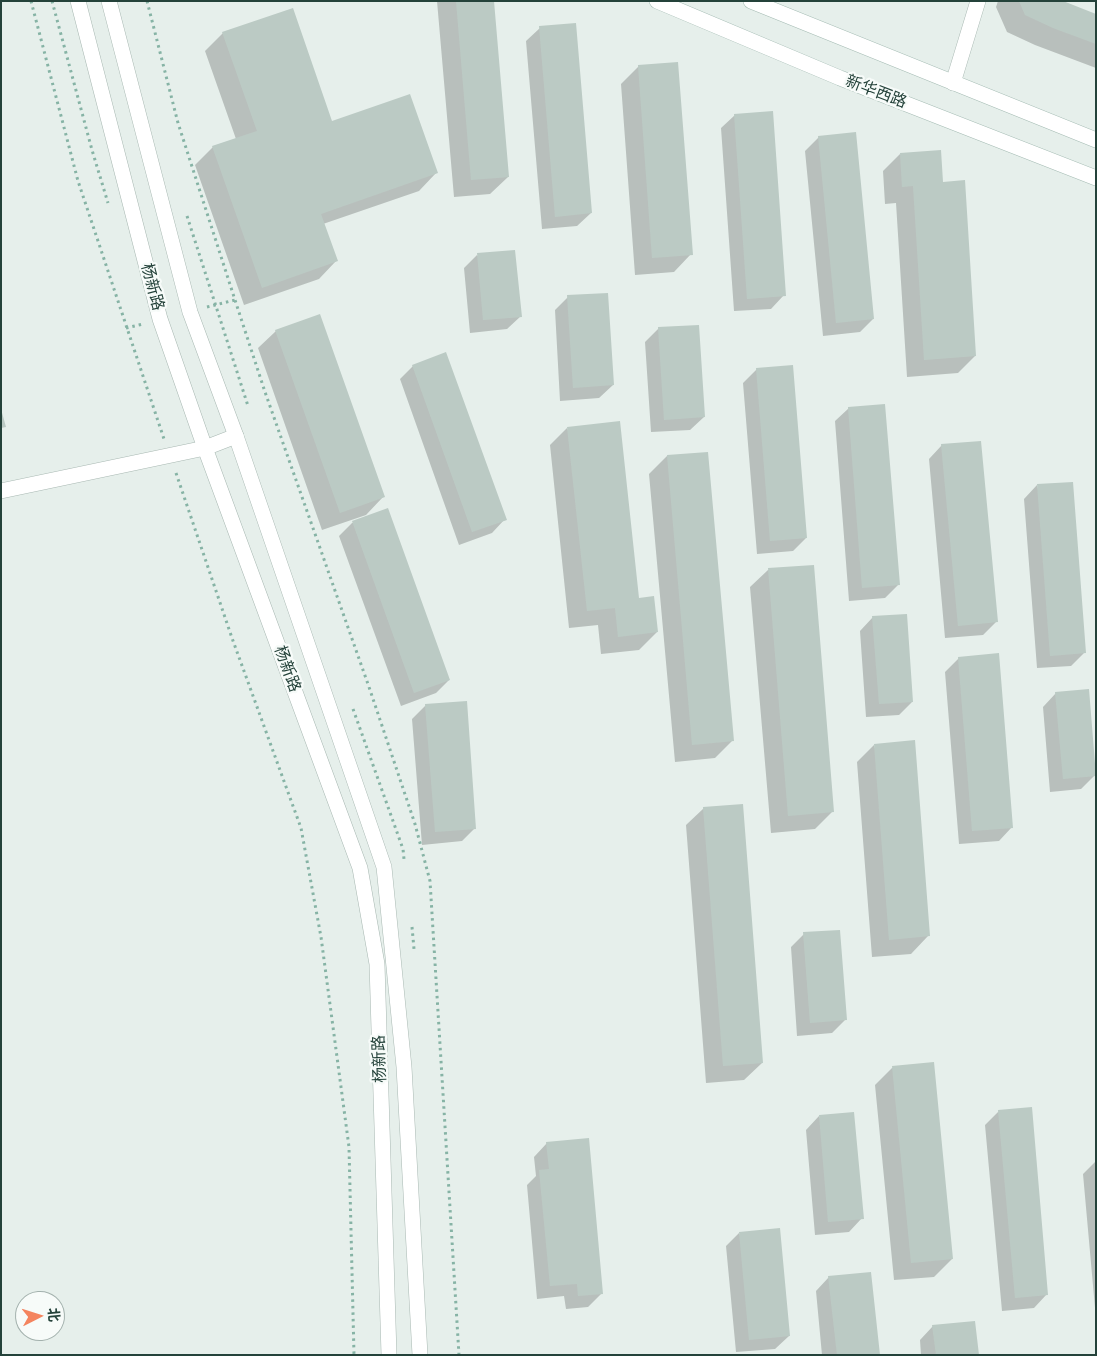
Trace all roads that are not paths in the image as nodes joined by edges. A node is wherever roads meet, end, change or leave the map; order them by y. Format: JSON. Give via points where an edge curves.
{"nodes":[{"id":1,"x":78,"y":1,"type":"edge"},
{"id":2,"x":109,"y":1,"type":"edge"},
{"id":3,"x":658,"y":1,"type":"edge"},
{"id":4,"x":751,"y":1,"type":"edge"},
{"id":5,"x":978,"y":1,"type":"edge"},
{"id":6,"x":952,"y":83,"type":"junction"},
{"id":7,"x":1096,"y":140,"type":"edge"},
{"id":8,"x":1096,"y":178,"type":"edge"},
{"id":9,"x":236,"y":436,"type":"junction"},
{"id":10,"x":205,"y":448,"type":"junction"},
{"id":11,"x":1,"y":491,"type":"edge"},
{"id":12,"x":389,"y":1355,"type":"edge"},
{"id":13,"x":420,"y":1355,"type":"edge"}],
"edges":[{"from":1,"to":10,"type":"street","name":"杨新路","via":[[160,319]]},
{"from":2,"to":9,"type":"street","name":"杨新路","via":[[190,312]]},
{"from":3,"to":8,"type":"street","name":"新华西路","via":[[840,78]]},
{"from":4,"to":6,"type":"street"},
{"from":5,"to":6,"type":"street"},
{"from":6,"to":7,"type":"street"},
{"from":9,"to":10,"type":"street"},
{"from":9,"to":13,"type":"street","name":"杨新路","via":[[384,867],[404,1067]]},
{"from":10,"to":11,"type":"street"},
{"from":10,"to":12,"type":"street","name":"杨新路","via":[[360,868],[377,964]]}]}
